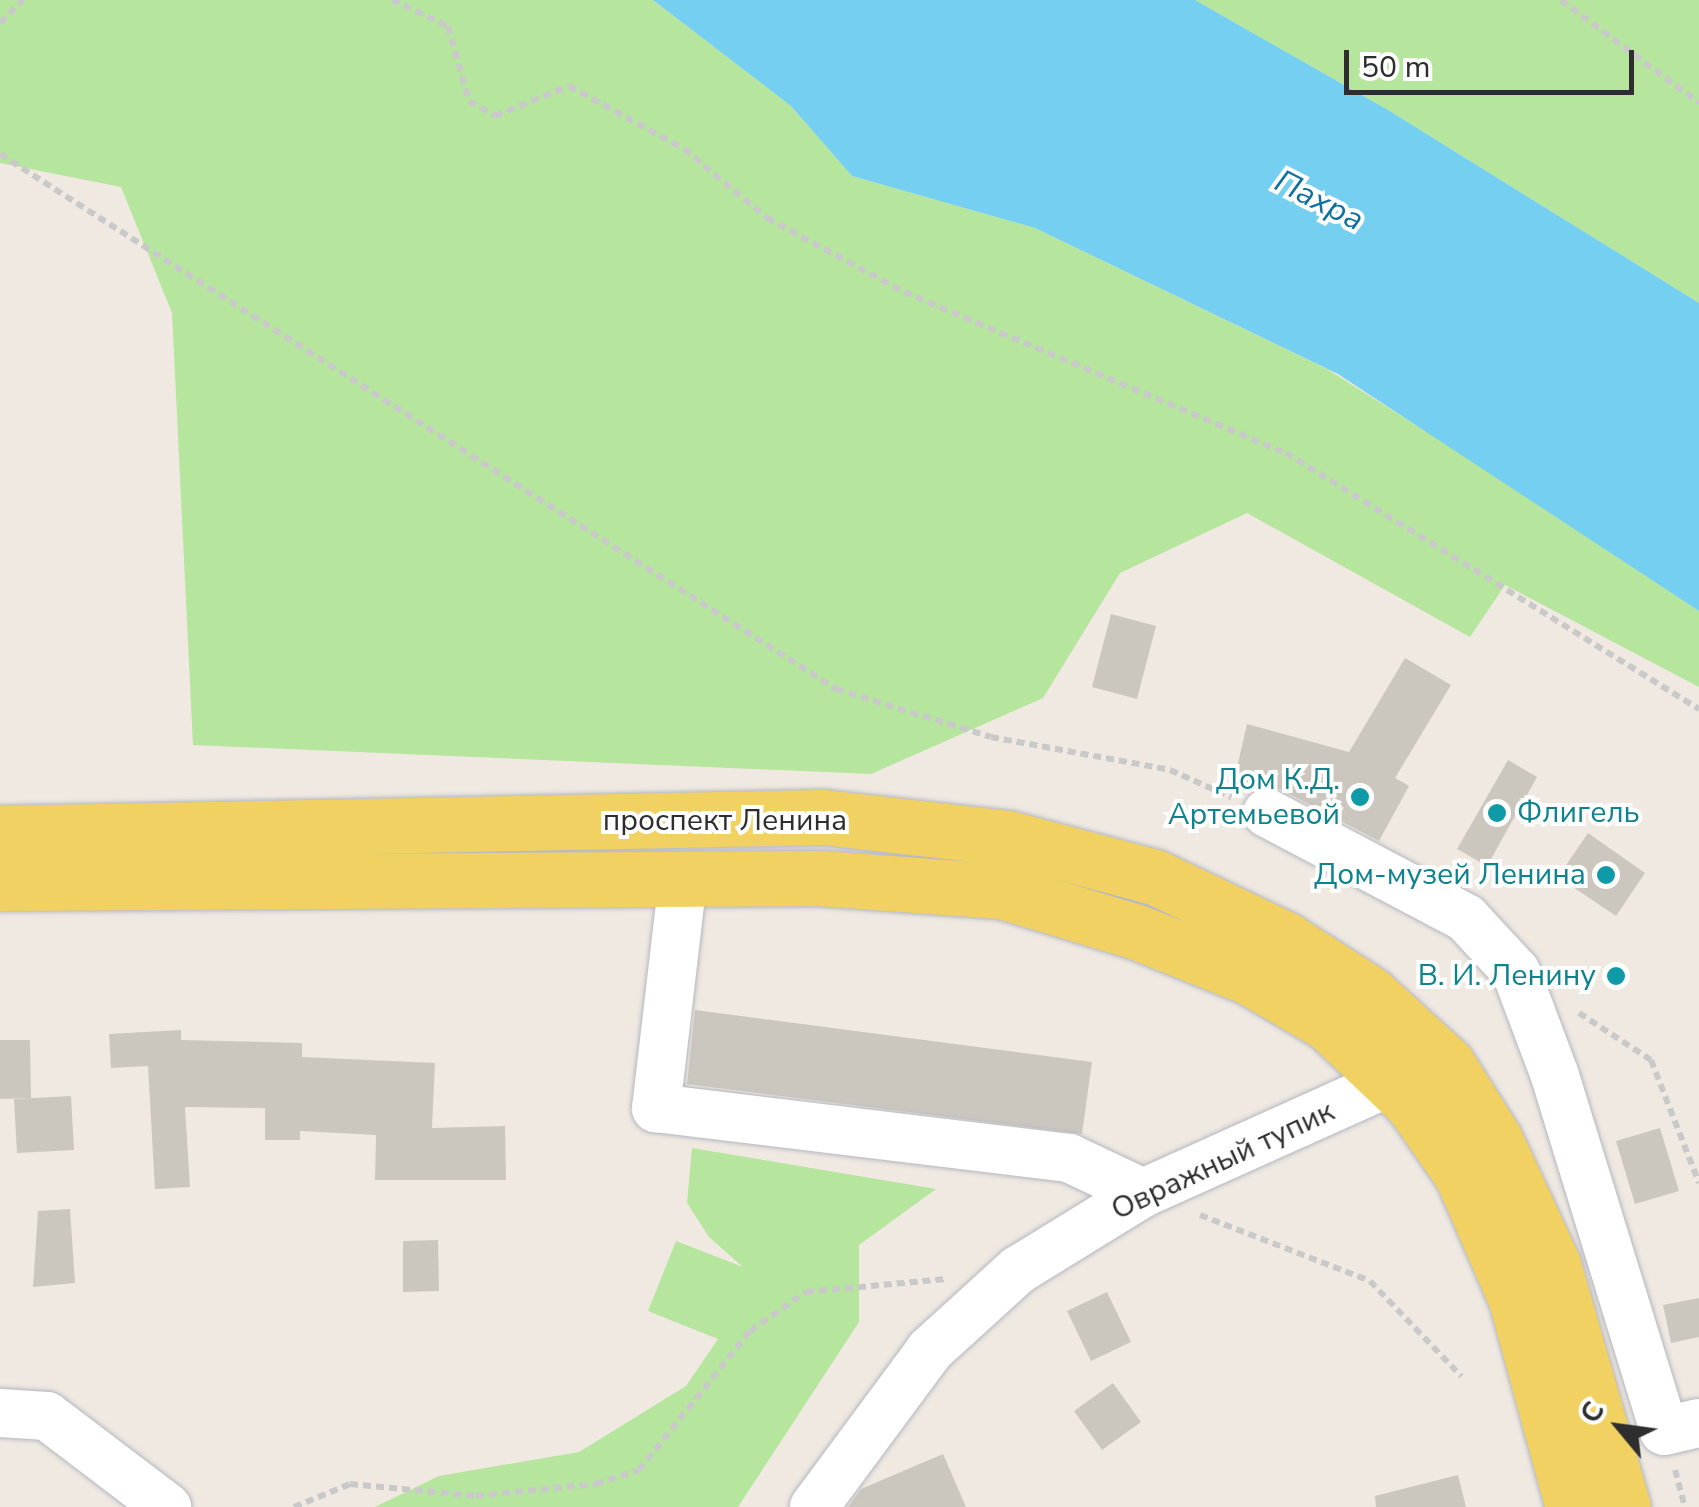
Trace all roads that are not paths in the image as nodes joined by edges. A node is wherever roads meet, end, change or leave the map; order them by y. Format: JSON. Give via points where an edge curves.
{"nodes":[{"id":1,"x":1268,"y":814,"type":"road end"},
{"id":2,"x":0,"y":833,"type":"edge"},
{"id":3,"x":683,"y":879,"type":"junction"},
{"id":4,"x":0,"y":883,"type":"edge"},
{"id":5,"x":1392,"y":1081,"type":"junction"},
{"id":6,"x":1142,"y":1193,"type":"junction"},
{"id":7,"x":0,"y":1413,"type":"edge"},
{"id":8,"x":1699,"y":1422,"type":"edge"},
{"id":9,"x":166,"y":1507,"type":"edge"},
{"id":10,"x":814,"y":1507,"type":"edge"},
{"id":11,"x":1573,"y":1507,"type":"edge"},
{"id":12,"x":1622,"y":1507,"type":"edge"}],
"edges":[{"from":1,"to":8,"type":"street","via":[[1466,918],[1516,972],[1556,1076],[1664,1430]]},
{"from":2,"to":12,"type":"main road","name":"проспект Ленина","via":[[823,817],[1008,838],[1155,877],[1285,938],[1370,994],[1446,1064],[1495,1140],[1553,1265]]},
{"from":3,"to":4,"type":"main road","name":"проспект Ленина"},
{"from":3,"to":5,"type":"main road","name":"проспект Ленина","via":[[819,878],[1001,891],[1137,932],[1248,976],[1329,1024]]},
{"from":3,"to":6,"type":"street","via":[[656,1108],[1069,1158]]},
{"from":5,"to":6,"type":"street","name":"Овражный тупик"},
{"from":5,"to":11,"type":"main road","name":"проспект Ленина","via":[[1462,1175],[1516,1298]]},
{"from":6,"to":10,"type":"street","name":"Овражный тупик","via":[[1018,1270],[930,1350]]},
{"from":7,"to":9,"type":"street","via":[[47,1416]]}]}
